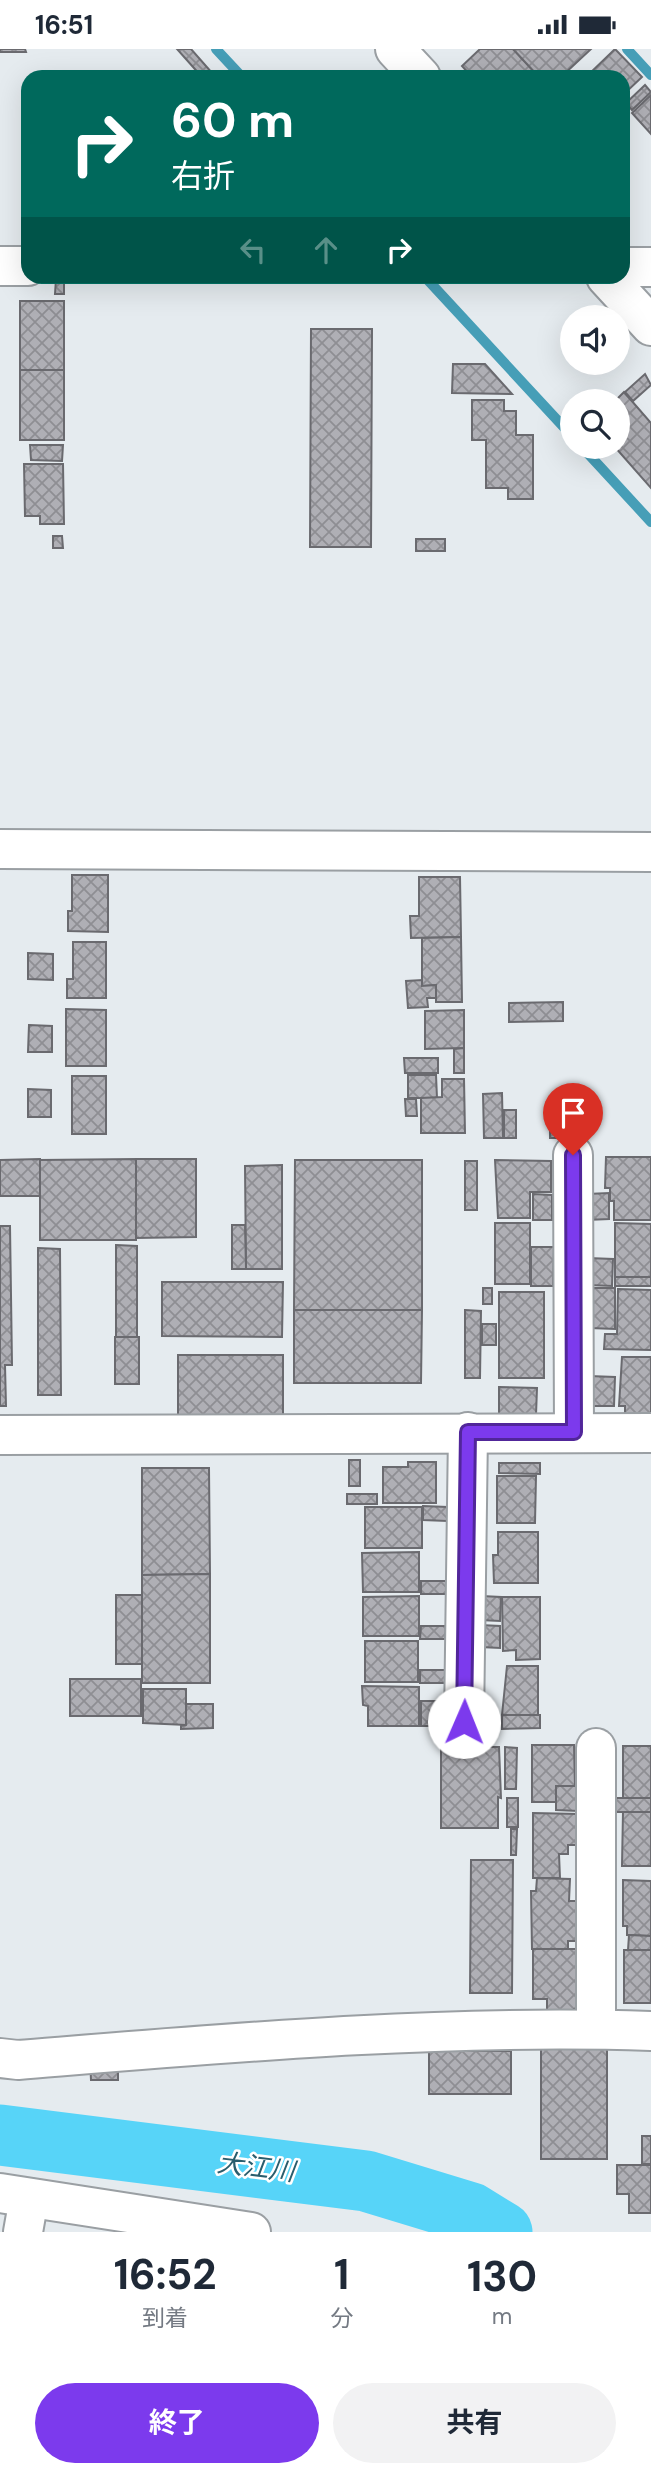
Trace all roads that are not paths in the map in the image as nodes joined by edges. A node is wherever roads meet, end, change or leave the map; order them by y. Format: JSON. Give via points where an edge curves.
{"nodes":[{"id":1,"x":395,"y":49,"type":"edge"},
{"id":2,"x":414,"y":70,"type":"edge"},
{"id":3,"x":0,"y":266,"type":"edge"},
{"id":4,"x":21,"y":266,"type":"edge"},
{"id":5,"x":630,"y":267,"type":"edge"},
{"id":6,"x":651,"y":267,"type":"edge"},
{"id":7,"x":612,"y":284,"type":"edge"},
{"id":8,"x":651,"y":326,"type":"edge"},
{"id":9,"x":0,"y":849,"type":"edge"},
{"id":10,"x":651,"y":852,"type":"edge"},
{"id":11,"x":573,"y":1155,"type":"dead end"},
{"id":12,"x":468,"y":1432,"type":"junction"},
{"id":13,"x":574,"y":1432,"type":"junction"},
{"id":14,"x":651,"y":1433,"type":"edge"},
{"id":15,"x":0,"y":1435,"type":"edge"},
{"id":16,"x":464,"y":1722,"type":"dead end"},
{"id":17,"x":596,"y":1748,"type":"dead end"},
{"id":18,"x":596,"y":2029,"type":"junction"},
{"id":19,"x":651,"y":2031,"type":"edge"},
{"id":20,"x":0,"y":2058,"type":"edge"},
{"id":21,"x":18,"y":2208,"type":"edge"},
{"id":22,"x":251,"y":2232,"type":"edge"}],
"edges":[{"from":1,"to":2,"type":"street"},
{"from":3,"to":4,"type":"street"},
{"from":5,"to":6,"type":"street"},
{"from":7,"to":8,"type":"street"},
{"from":9,"to":10,"type":"street"},
{"from":11,"to":13,"type":"street"},
{"from":12,"to":13,"type":"street"},
{"from":12,"to":15,"type":"street"},
{"from":12,"to":16,"type":"street"},
{"from":13,"to":14,"type":"street"},
{"from":17,"to":18,"type":"street"},
{"from":18,"to":19,"type":"street"},
{"from":18,"to":20,"type":"street","via":[[294,2038]]},
{"from":21,"to":22,"type":"street"}]}
